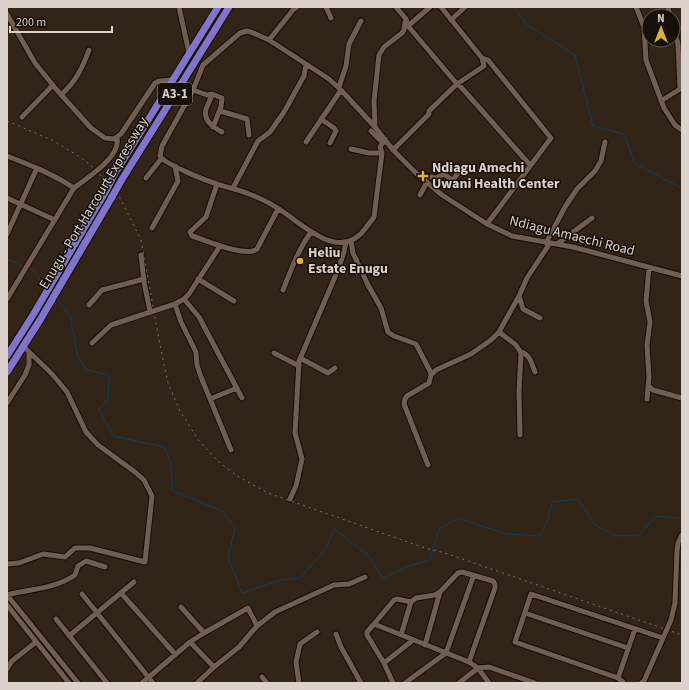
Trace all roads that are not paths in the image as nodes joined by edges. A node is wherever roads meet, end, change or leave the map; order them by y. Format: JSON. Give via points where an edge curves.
{"nodes":[{"id":1,"x":179,"y":7,"type":"edge"},
{"id":2,"x":218,"y":7,"type":"edge"},
{"id":3,"x":229,"y":7,"type":"edge"},
{"id":4,"x":297,"y":7,"type":"edge"},
{"id":5,"x":326,"y":7,"type":"edge"},
{"id":6,"x":396,"y":7,"type":"edge"},
{"id":7,"x":430,"y":7,"type":"edge"},
{"id":8,"x":441,"y":7,"type":"edge"},
{"id":9,"x":465,"y":7,"type":"edge"},
{"id":10,"x":636,"y":7,"type":"edge"},
{"id":11,"x":7,"y":14,"type":"edge"},
{"id":12,"x":331,"y":18,"type":"dead end"},
{"id":13,"x":406,"y":19,"type":"junction"},
{"id":14,"x":451,"y":20,"type":"junction"},
{"id":15,"x":361,"y":21,"type":"dead end"},
{"id":16,"x":408,"y":26,"type":"junction"},
{"id":17,"x":269,"y":40,"type":"junction"},
{"id":18,"x":678,"y":48,"type":"edge"},
{"id":19,"x":89,"y":50,"type":"dead end"},
{"id":20,"x":189,"y":53,"type":"junction"},
{"id":21,"x":482,"y":58,"type":"junction"},
{"id":22,"x":196,"y":60,"type":"junction"},
{"id":23,"x":203,"y":65,"type":"junction"},
{"id":24,"x":306,"y":65,"type":"junction"},
{"id":25,"x":172,"y":80,"type":"junction"},
{"id":26,"x":457,"y":84,"type":"junction"},
{"id":27,"x":53,"y":85,"type":"junction"},
{"id":28,"x":340,"y":89,"type":"junction"},
{"id":29,"x":681,"y":89,"type":"edge"},
{"id":30,"x":193,"y":90,"type":"junction"},
{"id":31,"x":212,"y":94,"type":"junction"},
{"id":32,"x":61,"y":95,"type":"junction"},
{"id":33,"x":662,"y":101,"type":"junction"},
{"id":34,"x":220,"y":110,"type":"junction"},
{"id":35,"x":22,"y":117,"type":"dead end"},
{"id":36,"x":321,"y":119,"type":"junction"},
{"id":37,"x":213,"y":127,"type":"junction"},
{"id":38,"x":373,"y":129,"type":"junction"},
{"id":39,"x":682,"y":130,"type":"edge"},
{"id":40,"x":222,"y":132,"type":"dead end"},
{"id":41,"x":248,"y":135,"type":"dead end"},
{"id":42,"x":117,"y":138,"type":"junction"},
{"id":43,"x":384,"y":141,"type":"junction"},
{"id":44,"x":306,"y":142,"type":"dead end"},
{"id":45,"x":605,"y":142,"type":"dead end"},
{"id":46,"x":330,"y":143,"type":"dead end"},
{"id":47,"x":351,"y":150,"type":"dead end"},
{"id":48,"x":393,"y":150,"type":"junction"},
{"id":49,"x":382,"y":153,"type":"junction"},
{"id":50,"x":7,"y":156,"type":"edge"},
{"id":51,"x":161,"y":159,"type":"junction"},
{"id":52,"x":530,"y":165,"type":"junction"},
{"id":53,"x":176,"y":166,"type":"junction"},
{"id":54,"x":37,"y":168,"type":"junction"},
{"id":55,"x":461,"y":169,"type":"dead end"},
{"id":56,"x":417,"y":174,"type":"junction"},
{"id":57,"x":146,"y":178,"type":"dead end"},
{"id":58,"x":436,"y":178,"type":"junction"},
{"id":59,"x":453,"y":180,"type":"junction"},
{"id":60,"x":426,"y":182,"type":"junction"},
{"id":61,"x":217,"y":184,"type":"junction"},
{"id":62,"x":460,"y":186,"type":"dead end"},
{"id":63,"x":74,"y":188,"type":"junction"},
{"id":64,"x":233,"y":188,"type":"junction"},
{"id":65,"x":434,"y":189,"type":"junction"},
{"id":66,"x":420,"y":195,"type":"dead end"},
{"id":67,"x":7,"y":198,"type":"edge"},
{"id":68,"x":21,"y":204,"type":"junction"},
{"id":69,"x":278,"y":209,"type":"junction"},
{"id":70,"x":592,"y":218,"type":"dead end"},
{"id":71,"x":55,"y":220,"type":"junction"},
{"id":72,"x":487,"y":224,"type":"junction"},
{"id":73,"x":152,"y":228,"type":"dead end"},
{"id":74,"x":311,"y":232,"type":"junction"},
{"id":75,"x":7,"y":234,"type":"edge"},
{"id":76,"x":348,"y":242,"type":"junction"},
{"id":77,"x":548,"y":243,"type":"junction"},
{"id":78,"x":557,"y":244,"type":"junction"},
{"id":79,"x":220,"y":246,"type":"junction"},
{"id":80,"x":141,"y":255,"type":"dead end"},
{"id":81,"x":649,"y":268,"type":"junction"},
{"id":82,"x":682,"y":276,"type":"edge"},
{"id":83,"x":144,"y":279,"type":"junction"},
{"id":84,"x":198,"y":279,"type":"junction"},
{"id":85,"x":283,"y":290,"type":"dead end"},
{"id":86,"x":519,"y":296,"type":"junction"},
{"id":87,"x":7,"y":299,"type":"edge"},
{"id":88,"x":184,"y":299,"type":"junction"},
{"id":89,"x":234,"y":301,"type":"dead end"},
{"id":90,"x":175,"y":304,"type":"junction"},
{"id":91,"x":88,"y":305,"type":"dead end"},
{"id":92,"x":150,"y":311,"type":"junction"},
{"id":93,"x":540,"y":318,"type":"dead end"},
{"id":94,"x":499,"y":332,"type":"junction"},
{"id":95,"x":92,"y":343,"type":"dead end"},
{"id":96,"x":23,"y":346,"type":"junction"},
{"id":97,"x":29,"y":352,"type":"junction"},
{"id":98,"x":521,"y":352,"type":"junction"},
{"id":99,"x":274,"y":353,"type":"dead end"},
{"id":100,"x":7,"y":356,"type":"edge"},
{"id":101,"x":300,"y":358,"type":"junction"},
{"id":102,"x":299,"y":366,"type":"junction"},
{"id":103,"x":335,"y":368,"type":"dead end"},
{"id":104,"x":429,"y":368,"type":"junction"},
{"id":105,"x":436,"y":370,"type":"junction"},
{"id":106,"x":7,"y":372,"type":"edge"},
{"id":107,"x":535,"y":372,"type":"dead end"},
{"id":108,"x":431,"y":375,"type":"junction"},
{"id":109,"x":648,"y":386,"type":"junction"},
{"id":110,"x":237,"y":388,"type":"junction"},
{"id":111,"x":242,"y":398,"type":"dead end"},
{"id":112,"x":682,"y":398,"type":"edge"},
{"id":113,"x":647,"y":399,"type":"dead end"},
{"id":114,"x":210,"y":400,"type":"junction"},
{"id":115,"x":7,"y":403,"type":"edge"},
{"id":116,"x":520,"y":435,"type":"dead end"},
{"id":117,"x":231,"y":450,"type":"dead end"},
{"id":118,"x":428,"y":465,"type":"dead end"},
{"id":119,"x":290,"y":499,"type":"dead end"},
{"id":120,"x":682,"y":535,"type":"edge"},
{"id":121,"x":7,"y":564,"type":"edge"},
{"id":122,"x":105,"y":567,"type":"dead end"},
{"id":123,"x":474,"y":575,"type":"junction"},
{"id":124,"x":365,"y":577,"type":"dead end"},
{"id":125,"x":134,"y":582,"type":"dead end"},
{"id":126,"x":440,"y":592,"type":"junction"},
{"id":127,"x":121,"y":593,"type":"junction"},
{"id":128,"x":82,"y":594,"type":"dead end"},
{"id":129,"x":7,"y":595,"type":"edge"},
{"id":130,"x":411,"y":602,"type":"junction"},
{"id":131,"x":7,"y":605,"type":"edge"},
{"id":132,"x":181,"y":607,"type":"dead end"},
{"id":133,"x":98,"y":612,"type":"junction"},
{"id":134,"x":525,"y":613,"type":"junction"},
{"id":135,"x":25,"y":618,"type":"junction"},
{"id":136,"x":56,"y":619,"type":"dead end"},
{"id":137,"x":19,"y":622,"type":"junction"},
{"id":138,"x":374,"y":624,"type":"junction"},
{"id":139,"x":257,"y":626,"type":"junction"},
{"id":140,"x":635,"y":629,"type":"junction"},
{"id":141,"x":317,"y":632,"type":"dead end"},
{"id":142,"x":204,"y":633,"type":"junction"},
{"id":143,"x":336,"y":634,"type":"dead end"},
{"id":144,"x":401,"y":635,"type":"junction"},
{"id":145,"x":69,"y":636,"type":"junction"},
{"id":146,"x":664,"y":638,"type":"junction"},
{"id":147,"x":413,"y":640,"type":"junction"},
{"id":148,"x":36,"y":642,"type":"junction"},
{"id":149,"x":190,"y":642,"type":"junction"},
{"id":150,"x":425,"y":644,"type":"junction"},
{"id":151,"x":628,"y":648,"type":"junction"},
{"id":152,"x":446,"y":653,"type":"junction"},
{"id":153,"x":176,"y":654,"type":"junction"},
{"id":154,"x":469,"y":662,"type":"junction"},
{"id":155,"x":384,"y":663,"type":"junction"},
{"id":156,"x":214,"y":667,"type":"junction"},
{"id":157,"x":478,"y":668,"type":"junction"},
{"id":158,"x":7,"y":669,"type":"edge"},
{"id":159,"x":149,"y":677,"type":"junction"},
{"id":160,"x":262,"y":677,"type":"dead end"},
{"id":161,"x":618,"y":678,"type":"junction"},
{"id":162,"x":532,"y":682,"type":"edge"},
{"id":163,"x":69,"y":683,"type":"edge"},
{"id":164,"x":78,"y":683,"type":"edge"},
{"id":165,"x":107,"y":683,"type":"edge"},
{"id":166,"x":142,"y":683,"type":"edge"},
{"id":167,"x":153,"y":683,"type":"edge"},
{"id":168,"x":197,"y":683,"type":"edge"},
{"id":169,"x":267,"y":683,"type":"edge"},
{"id":170,"x":299,"y":683,"type":"edge"},
{"id":171,"x":361,"y":683,"type":"edge"},
{"id":172,"x":393,"y":683,"type":"edge"},
{"id":173,"x":405,"y":683,"type":"edge"},
{"id":174,"x":459,"y":683,"type":"edge"},
{"id":175,"x":490,"y":683,"type":"edge"},
{"id":176,"x":622,"y":683,"type":"edge"},
{"id":177,"x":641,"y":683,"type":"edge"}],
"edges":[{"from":1,"to":20,"type":"street"},
{"from":2,"to":20,"type":"highway","number":"A3-1"},
{"from":3,"to":22,"type":"highway","name":"Enugu - Port Harcourt Expressway","number":"A3-1"},
{"from":4,"to":17,"type":"street"},
{"from":5,"to":12,"type":"street"},
{"from":6,"to":13,"type":"street"},
{"from":7,"to":16,"type":"street"},
{"from":8,"to":14,"type":"street"},
{"from":9,"to":14,"type":"street"},
{"from":10,"to":33,"type":"street","via":[[644,27],[646,60]]},
{"from":11,"to":27,"type":"street","via":[[32,58]]},
{"from":13,"to":16,"type":"street"},
{"from":13,"to":38,"type":"street","via":[[402,33],[384,47],[379,55]]},
{"from":14,"to":21,"type":"street"},
{"from":15,"to":28,"type":"street","via":[[349,44]]},
{"from":16,"to":26,"type":"street"},
{"from":17,"to":23,"type":"street","via":[[251,32],[243,32]]},
{"from":17,"to":24,"type":"street"},
{"from":18,"to":29,"type":"street"},
{"from":19,"to":32,"type":"street","via":[[79,74]]},
{"from":20,"to":25,"type":"highway","number":"A3-1"},
{"from":21,"to":26,"type":"street","via":[[484,66]]},
{"from":21,"to":52,"type":"street","via":[[488,60],[551,138]]},
{"from":22,"to":23,"type":"street"},
{"from":22,"to":96,"type":"highway","name":"Enugu - Port Harcourt Expressway","number":"A3-1","bridge":true},
{"from":23,"to":30,"type":"street"},
{"from":24,"to":28,"type":"street"},
{"from":24,"to":64,"type":"street","via":[[304,76],[284,112],[270,132],[258,140]]},
{"from":25,"to":42,"type":"street","via":[[155,83]]},
{"from":25,"to":100,"type":"highway","number":"A3-1","bridge":true},
{"from":26,"to":48,"type":"street"},
{"from":26,"to":52,"type":"street"},
{"from":27,"to":32,"type":"street"},
{"from":27,"to":35,"type":"street"},
{"from":28,"to":36,"type":"street"},
{"from":28,"to":38,"type":"street"},
{"from":29,"to":33,"type":"street"},
{"from":30,"to":31,"type":"street","via":[[207,95]]},
{"from":30,"to":51,"type":"street","via":[[162,146]]},
{"from":31,"to":34,"type":"street","via":[[222,98]]},
{"from":31,"to":37,"type":"street","via":[[206,119]]},
{"from":32,"to":42,"type":"street","via":[[98,134]]},
{"from":33,"to":39,"type":"street","via":[[666,112]]},
{"from":34,"to":37,"type":"street"},
{"from":34,"to":41,"type":"street","via":[[247,119]]},
{"from":36,"to":44,"type":"street"},
{"from":36,"to":46,"type":"street","via":[[336,131]]},
{"from":37,"to":40,"type":"street"},
{"from":38,"to":43,"type":"street","name":"Ndiagu Amaechi Road"},
{"from":42,"to":63,"type":"street","via":[[114,152],[97,172]]},
{"from":43,"to":48,"type":"street","name":"Ndiagu Amaechi Road"},
{"from":43,"to":49,"type":"street","via":[[380,147]]},
{"from":45,"to":77,"type":"street","via":[[601,161],[565,207]]},
{"from":47,"to":49,"type":"street"},
{"from":48,"to":56,"type":"street","name":"Ndiagu Amaechi Road"},
{"from":49,"to":76,"type":"street","via":[[374,217],[361,234]]},
{"from":50,"to":54,"type":"street"},
{"from":51,"to":53,"type":"street"},
{"from":51,"to":57,"type":"street"},
{"from":52,"to":72,"type":"street"},
{"from":53,"to":61,"type":"street"},
{"from":53,"to":73,"type":"street","via":[[178,181]]},
{"from":54,"to":63,"type":"street"},
{"from":54,"to":68,"type":"street"},
{"from":55,"to":59,"type":"street"},
{"from":56,"to":58,"type":"street"},
{"from":56,"to":60,"type":"street","name":"Ndiagu Amaechi Road"},
{"from":58,"to":59,"type":"street","via":[[445,172]]},
{"from":58,"to":65,"type":"street"},
{"from":59,"to":62,"type":"street"},
{"from":60,"to":65,"type":"street","name":"Ndiagu Amaechi Road"},
{"from":60,"to":66,"type":"street"},
{"from":61,"to":64,"type":"street"},
{"from":61,"to":79,"type":"street","via":[[206,217],[190,234]]},
{"from":63,"to":71,"type":"street"},
{"from":64,"to":69,"type":"street"},
{"from":65,"to":72,"type":"street","name":"Ndiagu Amaechi Road"},
{"from":67,"to":68,"type":"street"},
{"from":68,"to":71,"type":"street"},
{"from":68,"to":75,"type":"street"},
{"from":69,"to":74,"type":"street"},
{"from":69,"to":79,"type":"street","via":[[254,251],[245,252]]},
{"from":70,"to":78,"type":"street"},
{"from":71,"to":87,"type":"street"},
{"from":72,"to":77,"type":"street","name":"Ndiagu Amaechi Road","via":[[512,236]]},
{"from":74,"to":76,"type":"street","via":[[326,239]]},
{"from":74,"to":85,"type":"street"},
{"from":76,"to":101,"type":"street"},
{"from":76,"to":104,"type":"street","via":[[381,308],[388,332],[416,344]]},
{"from":77,"to":78,"type":"street","name":"Ndiagu Amaechi Road"},
{"from":77,"to":86,"type":"street"},
{"from":78,"to":81,"type":"street","name":"Ndiagu Amaechi Road"},
{"from":79,"to":84,"type":"street"},
{"from":80,"to":83,"type":"street"},
{"from":81,"to":82,"type":"street","name":"Ndiagu Amaechi Road"},
{"from":81,"to":109,"type":"street","via":[[646,300],[650,322],[647,345]]},
{"from":83,"to":91,"type":"street","via":[[102,290]]},
{"from":83,"to":92,"type":"street"},
{"from":84,"to":88,"type":"street"},
{"from":84,"to":89,"type":"street"},
{"from":86,"to":93,"type":"street","via":[[523,309]]},
{"from":86,"to":94,"type":"street"},
{"from":88,"to":90,"type":"street"},
{"from":88,"to":110,"type":"street","via":[[199,317]]},
{"from":90,"to":92,"type":"street"},
{"from":90,"to":114,"type":"street","via":[[196,352],[199,371]]},
{"from":92,"to":95,"type":"street","via":[[111,325]]},
{"from":94,"to":98,"type":"street"},
{"from":94,"to":105,"type":"street","via":[[471,354]]},
{"from":96,"to":97,"type":"street"},
{"from":96,"to":106,"type":"highway","name":"Enugu - Port Harcourt Expressway","number":"A3-1"},
{"from":97,"to":115,"type":"street","via":[[29,365],[25,375]]},
{"from":97,"to":121,"type":"street","via":[[67,392],[90,437],[144,480],[152,496],[145,562],[90,548],[75,548],[65,557],[43,554],[19,563]]},
{"from":98,"to":107,"type":"street","via":[[528,356]]},
{"from":98,"to":116,"type":"street"},
{"from":99,"to":102,"type":"street"},
{"from":101,"to":102,"type":"street"},
{"from":101,"to":103,"type":"street","via":[[328,373]]},
{"from":102,"to":119,"type":"street","via":[[295,433],[302,459],[296,486]]},
{"from":104,"to":105,"type":"street"},
{"from":104,"to":108,"type":"street"},
{"from":105,"to":108,"type":"street"},
{"from":108,"to":118,"type":"street","via":[[429,383],[408,396],[404,404]]},
{"from":109,"to":112,"type":"street","via":[[653,390]]},
{"from":109,"to":113,"type":"street"},
{"from":110,"to":111,"type":"street"},
{"from":110,"to":114,"type":"street"},
{"from":114,"to":117,"type":"street"},
{"from":120,"to":146,"type":"street","via":[[677,551],[675,603]]},
{"from":122,"to":129,"type":"street","via":[[86,562],[78,566],[75,575],[64,581]]},
{"from":123,"to":126,"type":"street","via":[[458,573]]},
{"from":123,"to":152,"type":"street"},
{"from":123,"to":154,"type":"street","via":[[493,581],[495,588]]},
{"from":124,"to":139,"type":"street","via":[[349,584],[334,585],[276,612]]},
{"from":125,"to":127,"type":"street"},
{"from":126,"to":130,"type":"street","via":[[435,596],[416,598]]},
{"from":126,"to":150,"type":"street"},
{"from":127,"to":133,"type":"street"},
{"from":127,"to":153,"type":"street"},
{"from":128,"to":133,"type":"street"},
{"from":129,"to":135,"type":"street"},
{"from":130,"to":138,"type":"street","via":[[394,600]]},
{"from":130,"to":144,"type":"street"},
{"from":131,"to":137,"type":"street"},
{"from":132,"to":142,"type":"street"},
{"from":133,"to":145,"type":"street"},
{"from":133,"to":159,"type":"street"},
{"from":134,"to":140,"type":"street","via":[[532,594]]},
{"from":134,"to":151,"type":"street"},
{"from":134,"to":161,"type":"street","via":[[515,642]]},
{"from":135,"to":137,"type":"street"},
{"from":135,"to":164,"type":"street"},
{"from":136,"to":145,"type":"street"},
{"from":137,"to":148,"type":"street"},
{"from":138,"to":144,"type":"street"},
{"from":138,"to":155,"type":"street","via":[[367,635]]},
{"from":139,"to":142,"type":"street","via":[[248,608]]},
{"from":139,"to":156,"type":"street","via":[[239,647]]},
{"from":140,"to":146,"type":"street"},
{"from":140,"to":151,"type":"street"},
{"from":141,"to":170,"type":"street","via":[[300,644],[296,662]]},
{"from":142,"to":149,"type":"street"},
{"from":143,"to":171,"type":"street"},
{"from":144,"to":147,"type":"street"},
{"from":145,"to":165,"type":"street"},
{"from":146,"to":177,"type":"street"},
{"from":147,"to":150,"type":"street"},
{"from":147,"to":155,"type":"street"},
{"from":148,"to":158,"type":"street","via":[[12,661]]},
{"from":148,"to":163,"type":"street"},
{"from":149,"to":153,"type":"street"},
{"from":149,"to":156,"type":"street"},
{"from":150,"to":152,"type":"street"},
{"from":151,"to":161,"type":"street"},
{"from":152,"to":154,"type":"street"},
{"from":152,"to":173,"type":"street"},
{"from":153,"to":159,"type":"street"},
{"from":154,"to":157,"type":"street"},
{"from":155,"to":172,"type":"street"},
{"from":156,"to":168,"type":"street"},
{"from":157,"to":162,"type":"street","via":[[489,667]]},
{"from":157,"to":174,"type":"street"},
{"from":157,"to":175,"type":"street"},
{"from":159,"to":166,"type":"street"},
{"from":159,"to":167,"type":"street"},
{"from":160,"to":169,"type":"street"},
{"from":161,"to":176,"type":"street"}]}
